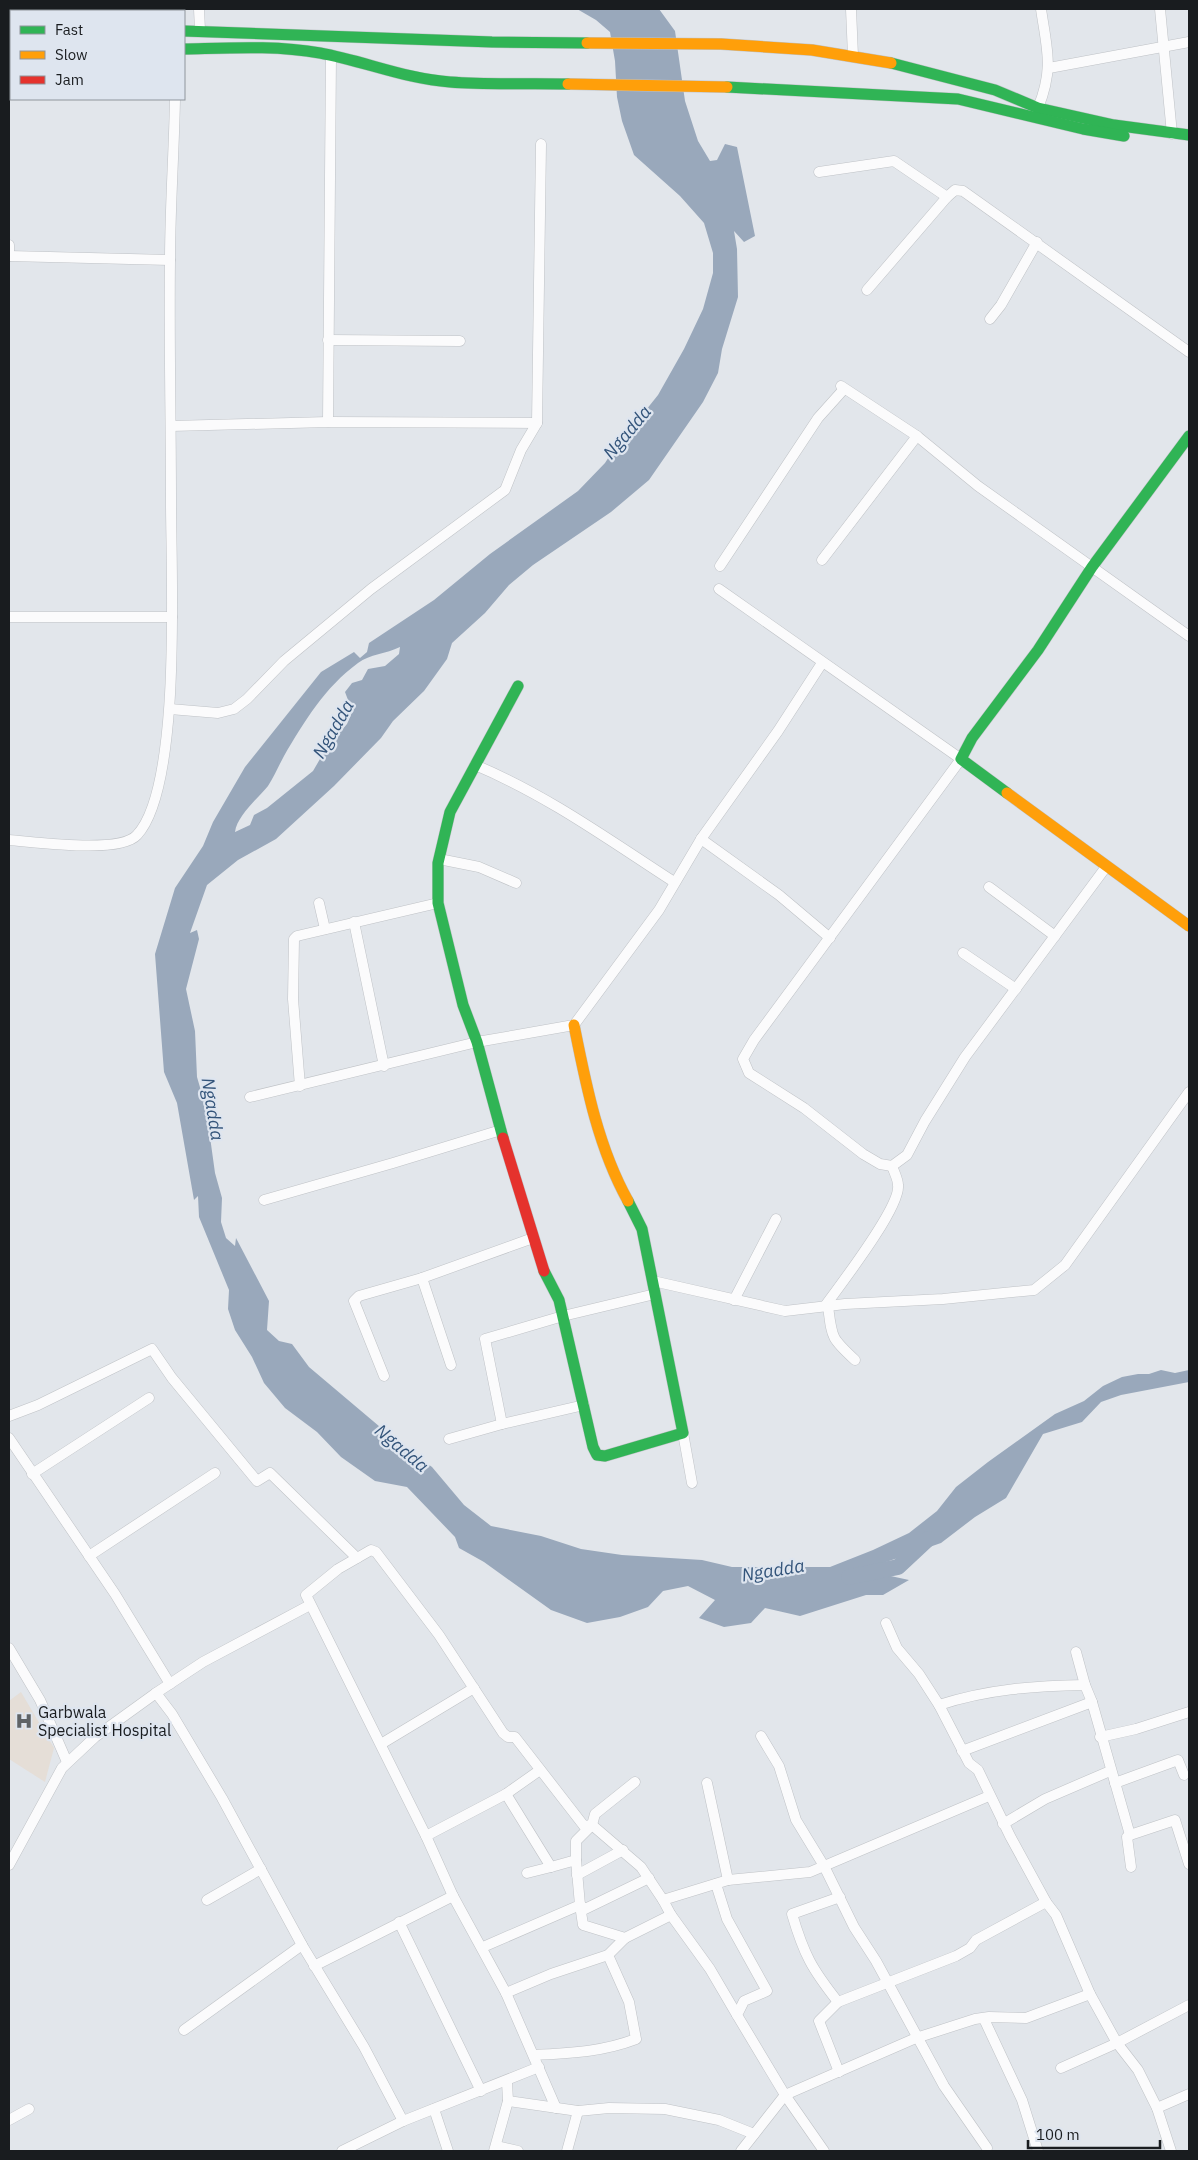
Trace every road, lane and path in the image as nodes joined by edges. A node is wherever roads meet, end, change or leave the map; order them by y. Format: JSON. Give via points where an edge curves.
{"nodes":[{"id":1,"x":200,"y":9,"type":"edge"},
{"id":2,"x":851,"y":9,"type":"edge"},
{"id":3,"x":1041,"y":9,"type":"edge"},
{"id":4,"x":1160,"y":9,"type":"edge"},
{"id":5,"x":200,"y":30,"type":"junction"},
{"id":6,"x":185,"y":31,"type":"edge"},
{"id":7,"x":1189,"y":42,"type":"edge"},
{"id":8,"x":1164,"y":46,"type":"junction"},
{"id":9,"x":185,"y":49,"type":"edge"},
{"id":10,"x":331,"y":55,"type":"junction"},
{"id":11,"x":853,"y":56,"type":"junction"},
{"id":12,"x":1049,"y":68,"type":"junction"},
{"id":13,"x":175,"y":100,"type":"edge"},
{"id":14,"x":1038,"y":108,"type":"junction"},
{"id":15,"x":1172,"y":134,"type":"junction"},
{"id":16,"x":1189,"y":135,"type":"edge"},
{"id":17,"x":541,"y":144,"type":"dead end"},
{"id":18,"x":1189,"y":145,"type":"edge"},
{"id":19,"x":820,"y":172,"type":"dead end"},
{"id":20,"x":947,"y":197,"type":"junction"},
{"id":21,"x":1038,"y":242,"type":"junction"},
{"id":22,"x":9,"y":245,"type":"edge"},
{"id":23,"x":9,"y":256,"type":"edge"},
{"id":24,"x":170,"y":260,"type":"junction"},
{"id":25,"x":867,"y":290,"type":"dead end"},
{"id":26,"x":990,"y":319,"type":"dead end"},
{"id":27,"x":328,"y":340,"type":"junction"},
{"id":28,"x":460,"y":341,"type":"dead end"},
{"id":29,"x":1189,"y":352,"type":"edge"},
{"id":30,"x":328,"y":422,"type":"junction"},
{"id":31,"x":537,"y":423,"type":"junction"},
{"id":32,"x":171,"y":426,"type":"junction"},
{"id":33,"x":917,"y":436,"type":"junction"},
{"id":34,"x":1189,"y":436,"type":"edge"},
{"id":35,"x":822,"y":560,"type":"dead end"},
{"id":36,"x":720,"y":566,"type":"dead end"},
{"id":37,"x":1092,"y":567,"type":"junction"},
{"id":38,"x":719,"y":589,"type":"dead end"},
{"id":39,"x":9,"y":617,"type":"edge"},
{"id":40,"x":172,"y":617,"type":"junction"},
{"id":41,"x":1189,"y":636,"type":"edge"},
{"id":42,"x":822,"y":664,"type":"junction"},
{"id":43,"x":518,"y":686,"type":"dead end"},
{"id":44,"x":170,"y":709,"type":"junction"},
{"id":45,"x":960,"y":759,"type":"junction"},
{"id":46,"x":475,"y":765,"type":"junction"},
{"id":47,"x":701,"y":839,"type":"junction"},
{"id":48,"x":9,"y":840,"type":"edge"},
{"id":49,"x":439,"y":859,"type":"junction"},
{"id":50,"x":1106,"y":867,"type":"junction"},
{"id":51,"x":674,"y":882,"type":"junction"},
{"id":52,"x":516,"y":883,"type":"dead end"},
{"id":53,"x":989,"y":887,"type":"dead end"},
{"id":54,"x":319,"y":903,"type":"dead end"},
{"id":55,"x":438,"y":903,"type":"junction"},
{"id":56,"x":354,"y":922,"type":"junction"},
{"id":57,"x":1189,"y":926,"type":"edge"},
{"id":58,"x":325,"y":929,"type":"junction"},
{"id":59,"x":1054,"y":936,"type":"junction"},
{"id":60,"x":830,"y":938,"type":"junction"},
{"id":61,"x":963,"y":953,"type":"dead end"},
{"id":62,"x":1016,"y":989,"type":"junction"},
{"id":63,"x":574,"y":1025,"type":"junction"},
{"id":64,"x":476,"y":1042,"type":"junction"},
{"id":65,"x":384,"y":1066,"type":"junction"},
{"id":66,"x":300,"y":1086,"type":"junction"},
{"id":67,"x":1189,"y":1092,"type":"edge"},
{"id":68,"x":250,"y":1097,"type":"dead end"},
{"id":69,"x":501,"y":1130,"type":"junction"},
{"id":70,"x":892,"y":1166,"type":"junction"},
{"id":71,"x":264,"y":1200,"type":"dead end"},
{"id":72,"x":776,"y":1219,"type":"dead end"},
{"id":73,"x":533,"y":1238,"type":"junction"},
{"id":74,"x":422,"y":1278,"type":"junction"},
{"id":75,"x":653,"y":1282,"type":"junction"},
{"id":76,"x":655,"y":1294,"type":"junction"},
{"id":77,"x":734,"y":1300,"type":"junction"},
{"id":78,"x":827,"y":1306,"type":"junction"},
{"id":79,"x":563,"y":1316,"type":"junction"},
{"id":80,"x":855,"y":1360,"type":"dead end"},
{"id":81,"x":451,"y":1365,"type":"dead end"},
{"id":82,"x":384,"y":1376,"type":"dead end"},
{"id":83,"x":149,"y":1398,"type":"dead end"},
{"id":84,"x":584,"y":1405,"type":"junction"},
{"id":85,"x":9,"y":1416,"type":"edge"},
{"id":86,"x":502,"y":1424,"type":"junction"},
{"id":87,"x":683,"y":1433,"type":"junction"},
{"id":88,"x":9,"y":1438,"type":"edge"},
{"id":89,"x":449,"y":1439,"type":"dead end"},
{"id":90,"x":215,"y":1473,"type":"dead end"},
{"id":91,"x":32,"y":1474,"type":"junction"},
{"id":92,"x":692,"y":1483,"type":"dead end"},
{"id":93,"x":89,"y":1556,"type":"junction"},
{"id":94,"x":357,"y":1558,"type":"junction"},
{"id":95,"x":310,"y":1605,"type":"junction"},
{"id":96,"x":886,"y":1623,"type":"dead end"},
{"id":97,"x":9,"y":1648,"type":"edge"},
{"id":98,"x":1076,"y":1652,"type":"dead end"},
{"id":99,"x":170,"y":1684,"type":"junction"},
{"id":100,"x":1086,"y":1685,"type":"junction"},
{"id":101,"x":474,"y":1688,"type":"junction"},
{"id":102,"x":156,"y":1693,"type":"junction"},
{"id":103,"x":1092,"y":1702,"type":"junction"},
{"id":104,"x":939,"y":1705,"type":"junction"},
{"id":105,"x":1189,"y":1712,"type":"edge"},
{"id":106,"x":761,"y":1736,"type":"dead end"},
{"id":107,"x":1100,"y":1737,"type":"junction"},
{"id":108,"x":381,"y":1744,"type":"junction"},
{"id":109,"x":962,"y":1751,"type":"junction"},
{"id":110,"x":67,"y":1762,"type":"junction"},
{"id":111,"x":540,"y":1770,"type":"junction"},
{"id":112,"x":1110,"y":1771,"type":"junction"},
{"id":113,"x":1184,"y":1775,"type":"dead end"},
{"id":114,"x":635,"y":1782,"type":"dead end"},
{"id":115,"x":707,"y":1783,"type":"dead end"},
{"id":116,"x":1114,"y":1784,"type":"junction"},
{"id":117,"x":506,"y":1794,"type":"junction"},
{"id":118,"x":989,"y":1796,"type":"junction"},
{"id":119,"x":1003,"y":1824,"type":"junction"},
{"id":120,"x":592,"y":1825,"type":"junction"},
{"id":121,"x":1130,"y":1835,"type":"junction"},
{"id":122,"x":426,"y":1836,"type":"junction"},
{"id":123,"x":623,"y":1850,"type":"junction"},
{"id":124,"x":576,"y":1860,"type":"junction"},
{"id":125,"x":1189,"y":1864,"type":"edge"},
{"id":126,"x":9,"y":1865,"type":"edge"},
{"id":127,"x":551,"y":1866,"type":"junction"},
{"id":128,"x":824,"y":1866,"type":"junction"},
{"id":129,"x":1131,"y":1867,"type":"dead end"},
{"id":130,"x":261,"y":1869,"type":"junction"},
{"id":131,"x":527,"y":1873,"type":"dead end"},
{"id":132,"x":578,"y":1875,"type":"junction"},
{"id":133,"x":649,"y":1878,"type":"junction"},
{"id":134,"x":728,"y":1880,"type":"junction"},
{"id":135,"x":716,"y":1884,"type":"junction"},
{"id":136,"x":453,"y":1896,"type":"junction"},
{"id":137,"x":840,"y":1897,"type":"junction"},
{"id":138,"x":207,"y":1900,"type":"dead end"},
{"id":139,"x":663,"y":1900,"type":"junction"},
{"id":140,"x":1046,"y":1902,"type":"junction"},
{"id":141,"x":580,"y":1905,"type":"junction"},
{"id":142,"x":671,"y":1915,"type":"junction"},
{"id":143,"x":399,"y":1922,"type":"junction"},
{"id":144,"x":625,"y":1938,"type":"junction"},
{"id":145,"x":302,"y":1945,"type":"junction"},
{"id":146,"x":483,"y":1947,"type":"junction"},
{"id":147,"x":608,"y":1955,"type":"junction"},
{"id":148,"x":314,"y":1966,"type":"junction"},
{"id":149,"x":886,"y":1981,"type":"junction"},
{"id":150,"x":506,"y":1993,"type":"junction"},
{"id":151,"x":1090,"y":1994,"type":"junction"},
{"id":152,"x":838,"y":2002,"type":"junction"},
{"id":153,"x":1189,"y":2005,"type":"edge"},
{"id":154,"x":737,"y":2014,"type":"junction"},
{"id":155,"x":984,"y":2019,"type":"junction"},
{"id":156,"x":184,"y":2030,"type":"dead end"},
{"id":157,"x":916,"y":2038,"type":"junction"},
{"id":158,"x":1117,"y":2043,"type":"junction"},
{"id":159,"x":535,"y":2055,"type":"junction"},
{"id":160,"x":539,"y":2067,"type":"junction"},
{"id":161,"x":1061,"y":2068,"type":"dead end"},
{"id":162,"x":839,"y":2072,"type":"junction"},
{"id":163,"x":507,"y":2082,"type":"junction"},
{"id":164,"x":481,"y":2091,"type":"junction"},
{"id":165,"x":1189,"y":2094,"type":"edge"},
{"id":166,"x":785,"y":2095,"type":"junction"},
{"id":167,"x":508,"y":2101,"type":"junction"},
{"id":168,"x":434,"y":2108,"type":"junction"},
{"id":169,"x":556,"y":2108,"type":"junction"},
{"id":170,"x":1156,"y":2108,"type":"junction"},
{"id":171,"x":30,"y":2109,"type":"dead end"},
{"id":172,"x":578,"y":2111,"type":"junction"},
{"id":173,"x":9,"y":2120,"type":"edge"},
{"id":174,"x":403,"y":2121,"type":"junction"},
{"id":175,"x":754,"y":2134,"type":"junction"},
{"id":176,"x":987,"y":2148,"type":"dead end"},
{"id":177,"x":495,"y":2149,"type":"edge"},
{"id":178,"x":342,"y":2151,"type":"edge"},
{"id":179,"x":448,"y":2151,"type":"edge"},
{"id":180,"x":518,"y":2151,"type":"edge"},
{"id":181,"x":567,"y":2151,"type":"edge"},
{"id":182,"x":741,"y":2151,"type":"edge"},
{"id":183,"x":824,"y":2151,"type":"edge"},
{"id":184,"x":1038,"y":2151,"type":"edge"},
{"id":185,"x":1171,"y":2151,"type":"edge"}],
"edges":[{"from":1,"to":5,"type":"street"},
{"from":2,"to":11,"type":"street"},
{"from":3,"to":12,"type":"street"},
{"from":4,"to":8,"type":"street"},
{"from":5,"to":6,"type":"main road"},
{"from":5,"to":11,"type":"main road","via":[[720,44]]},
{"from":7,"to":8,"type":"street"},
{"from":8,"to":12,"type":"street"},
{"from":8,"to":15,"type":"street"},
{"from":9,"to":10,"type":"main road","via":[[270,48]]},
{"from":10,"to":18,"type":"main road","via":[[393,72],[449,82],[726,87],[958,99],[1084,129]]},
{"from":10,"to":27,"type":"street"},
{"from":11,"to":14,"type":"main road","via":[[995,90]]},
{"from":12,"to":14,"type":"street"},
{"from":13,"to":24,"type":"street"},
{"from":14,"to":15,"type":"main road"},
{"from":15,"to":16,"type":"main road"},
{"from":17,"to":31,"type":"street"},
{"from":19,"to":20,"type":"street","via":[[894,161]]},
{"from":20,"to":21,"type":"street","via":[[955,190],[963,191]]},
{"from":20,"to":25,"type":"street"},
{"from":21,"to":26,"type":"street"},
{"from":21,"to":29,"type":"street"},
{"from":22,"to":23,"type":"street"},
{"from":23,"to":24,"type":"street"},
{"from":24,"to":32,"type":"street"},
{"from":27,"to":28,"type":"street"},
{"from":27,"to":30,"type":"street"},
{"from":30,"to":31,"type":"street"},
{"from":30,"to":32,"type":"street"},
{"from":31,"to":44,"type":"street","via":[[521,450],[505,490],[371,590],[284,661],[247,699],[234,709],[218,713]]},
{"from":32,"to":40,"type":"street"},
{"from":33,"to":35,"type":"street"},
{"from":33,"to":36,"type":"street","via":[[843,388],[818,418]]},
{"from":33,"to":37,"type":"street","via":[[978,486]]},
{"from":34,"to":37,"type":"main road"},
{"from":37,"to":41,"type":"street"},
{"from":37,"to":45,"type":"main road","via":[[1038,650]]},
{"from":38,"to":42,"type":"street"},
{"from":39,"to":40,"type":"street"},
{"from":40,"to":44,"type":"street"},
{"from":42,"to":45,"type":"street"},
{"from":42,"to":47,"type":"street"},
{"from":43,"to":46,"type":"main road"},
{"from":44,"to":48,"type":"street","via":[[158,795],[140,833],[132,840],[122,845],[91,846]]},
{"from":45,"to":50,"type":"main road"},
{"from":45,"to":60,"type":"street"},
{"from":46,"to":49,"type":"main road","via":[[450,812]]},
{"from":46,"to":51,"type":"street","via":[[508,779],[590,826]]},
{"from":47,"to":51,"type":"street"},
{"from":47,"to":60,"type":"street","via":[[779,895]]},
{"from":49,"to":52,"type":"street","via":[[479,867]]},
{"from":49,"to":55,"type":"main road"},
{"from":50,"to":57,"type":"main road"},
{"from":50,"to":59,"type":"street"},
{"from":51,"to":63,"type":"street","via":[[659,910]]},
{"from":53,"to":59,"type":"street"},
{"from":54,"to":58,"type":"street"},
{"from":55,"to":56,"type":"street"},
{"from":55,"to":64,"type":"main road","via":[[463,1005]]},
{"from":56,"to":58,"type":"street"},
{"from":56,"to":65,"type":"street"},
{"from":58,"to":66,"type":"street","via":[[298,936],[294,943],[293,1000]]},
{"from":59,"to":62,"type":"street"},
{"from":60,"to":70,"type":"street","via":[[743,1059],[749,1073],[804,1108],[863,1154],[880,1164]]},
{"from":61,"to":62,"type":"street"},
{"from":62,"to":70,"type":"street","via":[[965,1057],[907,1155]]},
{"from":63,"to":64,"type":"street"},
{"from":63,"to":75,"type":"main road","via":[[587,1092],[616,1178],[642,1229]]},
{"from":64,"to":65,"type":"street"},
{"from":64,"to":69,"type":"main road"},
{"from":65,"to":66,"type":"street"},
{"from":66,"to":68,"type":"street"},
{"from":67,"to":78,"type":"street","via":[[1065,1265],[1034,1290],[943,1300]]},
{"from":69,"to":71,"type":"street"},
{"from":69,"to":73,"type":"main road"},
{"from":70,"to":78,"type":"street","via":[[899,1185],[896,1196],[883,1222]]},
{"from":72,"to":77,"type":"street"},
{"from":73,"to":74,"type":"street"},
{"from":73,"to":79,"type":"main road"},
{"from":74,"to":81,"type":"street"},
{"from":74,"to":82,"type":"street","via":[[359,1296],[354,1301]]},
{"from":75,"to":76,"type":"main road"},
{"from":75,"to":77,"type":"street"},
{"from":76,"to":79,"type":"street"},
{"from":76,"to":87,"type":"main road"},
{"from":77,"to":78,"type":"street","via":[[784,1311]]},
{"from":78,"to":80,"type":"street","via":[[835,1342]]},
{"from":79,"to":84,"type":"main road"},
{"from":79,"to":86,"type":"street","via":[[485,1339]]},
{"from":83,"to":91,"type":"street"},
{"from":84,"to":86,"type":"street"},
{"from":84,"to":87,"type":"main road","via":[[597,1455],[615,1454]]},
{"from":85,"to":94,"type":"street","via":[[152,1349],[257,1482],[270,1473]]},
{"from":86,"to":89,"type":"street"},
{"from":87,"to":92,"type":"street"},
{"from":88,"to":91,"type":"street"},
{"from":90,"to":93,"type":"street"},
{"from":91,"to":93,"type":"street"},
{"from":93,"to":99,"type":"street"},
{"from":94,"to":95,"type":"street","via":[[306,1595]]},
{"from":94,"to":101,"type":"street","via":[[371,1550],[376,1552],[439,1635]]},
{"from":95,"to":99,"type":"street","via":[[203,1662]]},
{"from":95,"to":108,"type":"street"},
{"from":96,"to":104,"type":"street","via":[[897,1648]]},
{"from":97,"to":110,"type":"street","via":[[40,1700]]},
{"from":98,"to":100,"type":"street"},
{"from":99,"to":102,"type":"street"},
{"from":100,"to":103,"type":"street"},
{"from":100,"to":104,"type":"street","via":[[1014,1687]]},
{"from":101,"to":108,"type":"street"},
{"from":101,"to":111,"type":"street","via":[[499,1728],[508,1738],[515,1737]]},
{"from":102,"to":110,"type":"street"},
{"from":102,"to":130,"type":"street","via":[[172,1714]]},
{"from":103,"to":107,"type":"street"},
{"from":103,"to":109,"type":"street"},
{"from":104,"to":109,"type":"street"},
{"from":105,"to":107,"type":"street"},
{"from":106,"to":128,"type":"street","via":[[779,1766],[796,1820]]},
{"from":107,"to":112,"type":"street"},
{"from":108,"to":122,"type":"street"},
{"from":109,"to":118,"type":"street","via":[[978,1770]]},
{"from":110,"to":126,"type":"street"},
{"from":111,"to":117,"type":"street"},
{"from":111,"to":120,"type":"street","via":[[584,1826]]},
{"from":112,"to":116,"type":"street"},
{"from":112,"to":119,"type":"street","via":[[1045,1799]]},
{"from":113,"to":116,"type":"street","via":[[1178,1760]]},
{"from":114,"to":120,"type":"street","via":[[595,1814]]},
{"from":115,"to":134,"type":"street"},
{"from":116,"to":121,"type":"street"},
{"from":117,"to":122,"type":"street"},
{"from":117,"to":127,"type":"street"},
{"from":118,"to":119,"type":"street"},
{"from":118,"to":128,"type":"street"},
{"from":119,"to":140,"type":"street"},
{"from":120,"to":123,"type":"street"},
{"from":120,"to":124,"type":"street","via":[[576,1841]]},
{"from":121,"to":125,"type":"street","via":[[1175,1820]]},
{"from":121,"to":129,"type":"street","via":[[1127,1837]]},
{"from":122,"to":136,"type":"street"},
{"from":123,"to":132,"type":"street"},
{"from":123,"to":133,"type":"street"},
{"from":124,"to":127,"type":"street"},
{"from":124,"to":132,"type":"street"},
{"from":127,"to":131,"type":"street"},
{"from":128,"to":134,"type":"street","via":[[792,1875]]},
{"from":128,"to":137,"type":"street"},
{"from":130,"to":138,"type":"street"},
{"from":130,"to":145,"type":"street"},
{"from":132,"to":141,"type":"street"},
{"from":133,"to":139,"type":"street"},
{"from":133,"to":141,"type":"street","via":[[585,1909]]},
{"from":134,"to":135,"type":"street"},
{"from":135,"to":139,"type":"street"},
{"from":135,"to":154,"type":"street","via":[[727,1920],[767,1991],[744,2001]]},
{"from":136,"to":143,"type":"street"},
{"from":136,"to":146,"type":"street"},
{"from":137,"to":149,"type":"street"},
{"from":137,"to":152,"type":"street","via":[[792,1914],[812,1969]]},
{"from":139,"to":142,"type":"street"},
{"from":140,"to":149,"type":"street","via":[[976,1940],[956,1956]]},
{"from":140,"to":151,"type":"street","via":[[1056,1915]]},
{"from":141,"to":144,"type":"street","via":[[583,1925]]},
{"from":141,"to":146,"type":"street"},
{"from":142,"to":144,"type":"street"},
{"from":142,"to":154,"type":"street"},
{"from":143,"to":148,"type":"street"},
{"from":143,"to":164,"type":"street"},
{"from":144,"to":147,"type":"street"},
{"from":145,"to":148,"type":"street"},
{"from":145,"to":156,"type":"street"},
{"from":146,"to":150,"type":"street"},
{"from":147,"to":150,"type":"street"},
{"from":147,"to":159,"type":"street","via":[[629,2002],[636,2039],[614,2048],[589,2052]]},
{"from":148,"to":174,"type":"street","via":[[364,2047]]},
{"from":149,"to":152,"type":"street"},
{"from":149,"to":157,"type":"street"},
{"from":150,"to":159,"type":"street"},
{"from":151,"to":155,"type":"street","via":[[1026,2018]]},
{"from":151,"to":158,"type":"street"},
{"from":152,"to":162,"type":"street","via":[[819,2020]]},
{"from":153,"to":158,"type":"street"},
{"from":154,"to":166,"type":"street"},
{"from":155,"to":157,"type":"street"},
{"from":155,"to":184,"type":"street","via":[[1022,2100]]},
{"from":157,"to":162,"type":"street"},
{"from":157,"to":176,"type":"street","via":[[944,2086]]},
{"from":158,"to":161,"type":"street"},
{"from":158,"to":170,"type":"street","via":[[1138,2070]]},
{"from":159,"to":160,"type":"street"},
{"from":160,"to":163,"type":"street"},
{"from":160,"to":169,"type":"street"},
{"from":162,"to":166,"type":"street"},
{"from":163,"to":164,"type":"street"},
{"from":163,"to":167,"type":"street"},
{"from":164,"to":168,"type":"street"},
{"from":165,"to":170,"type":"street"},
{"from":166,"to":175,"type":"street"},
{"from":166,"to":183,"type":"street"},
{"from":167,"to":169,"type":"street"},
{"from":167,"to":177,"type":"street"},
{"from":168,"to":174,"type":"street"},
{"from":168,"to":179,"type":"street"},
{"from":169,"to":172,"type":"street"},
{"from":170,"to":185,"type":"street"},
{"from":171,"to":173,"type":"street"},
{"from":172,"to":175,"type":"street","via":[[665,2109],[719,2120]]},
{"from":172,"to":181,"type":"street"},
{"from":174,"to":178,"type":"street"},
{"from":175,"to":182,"type":"street"},
{"from":177,"to":180,"type":"street"}]}
